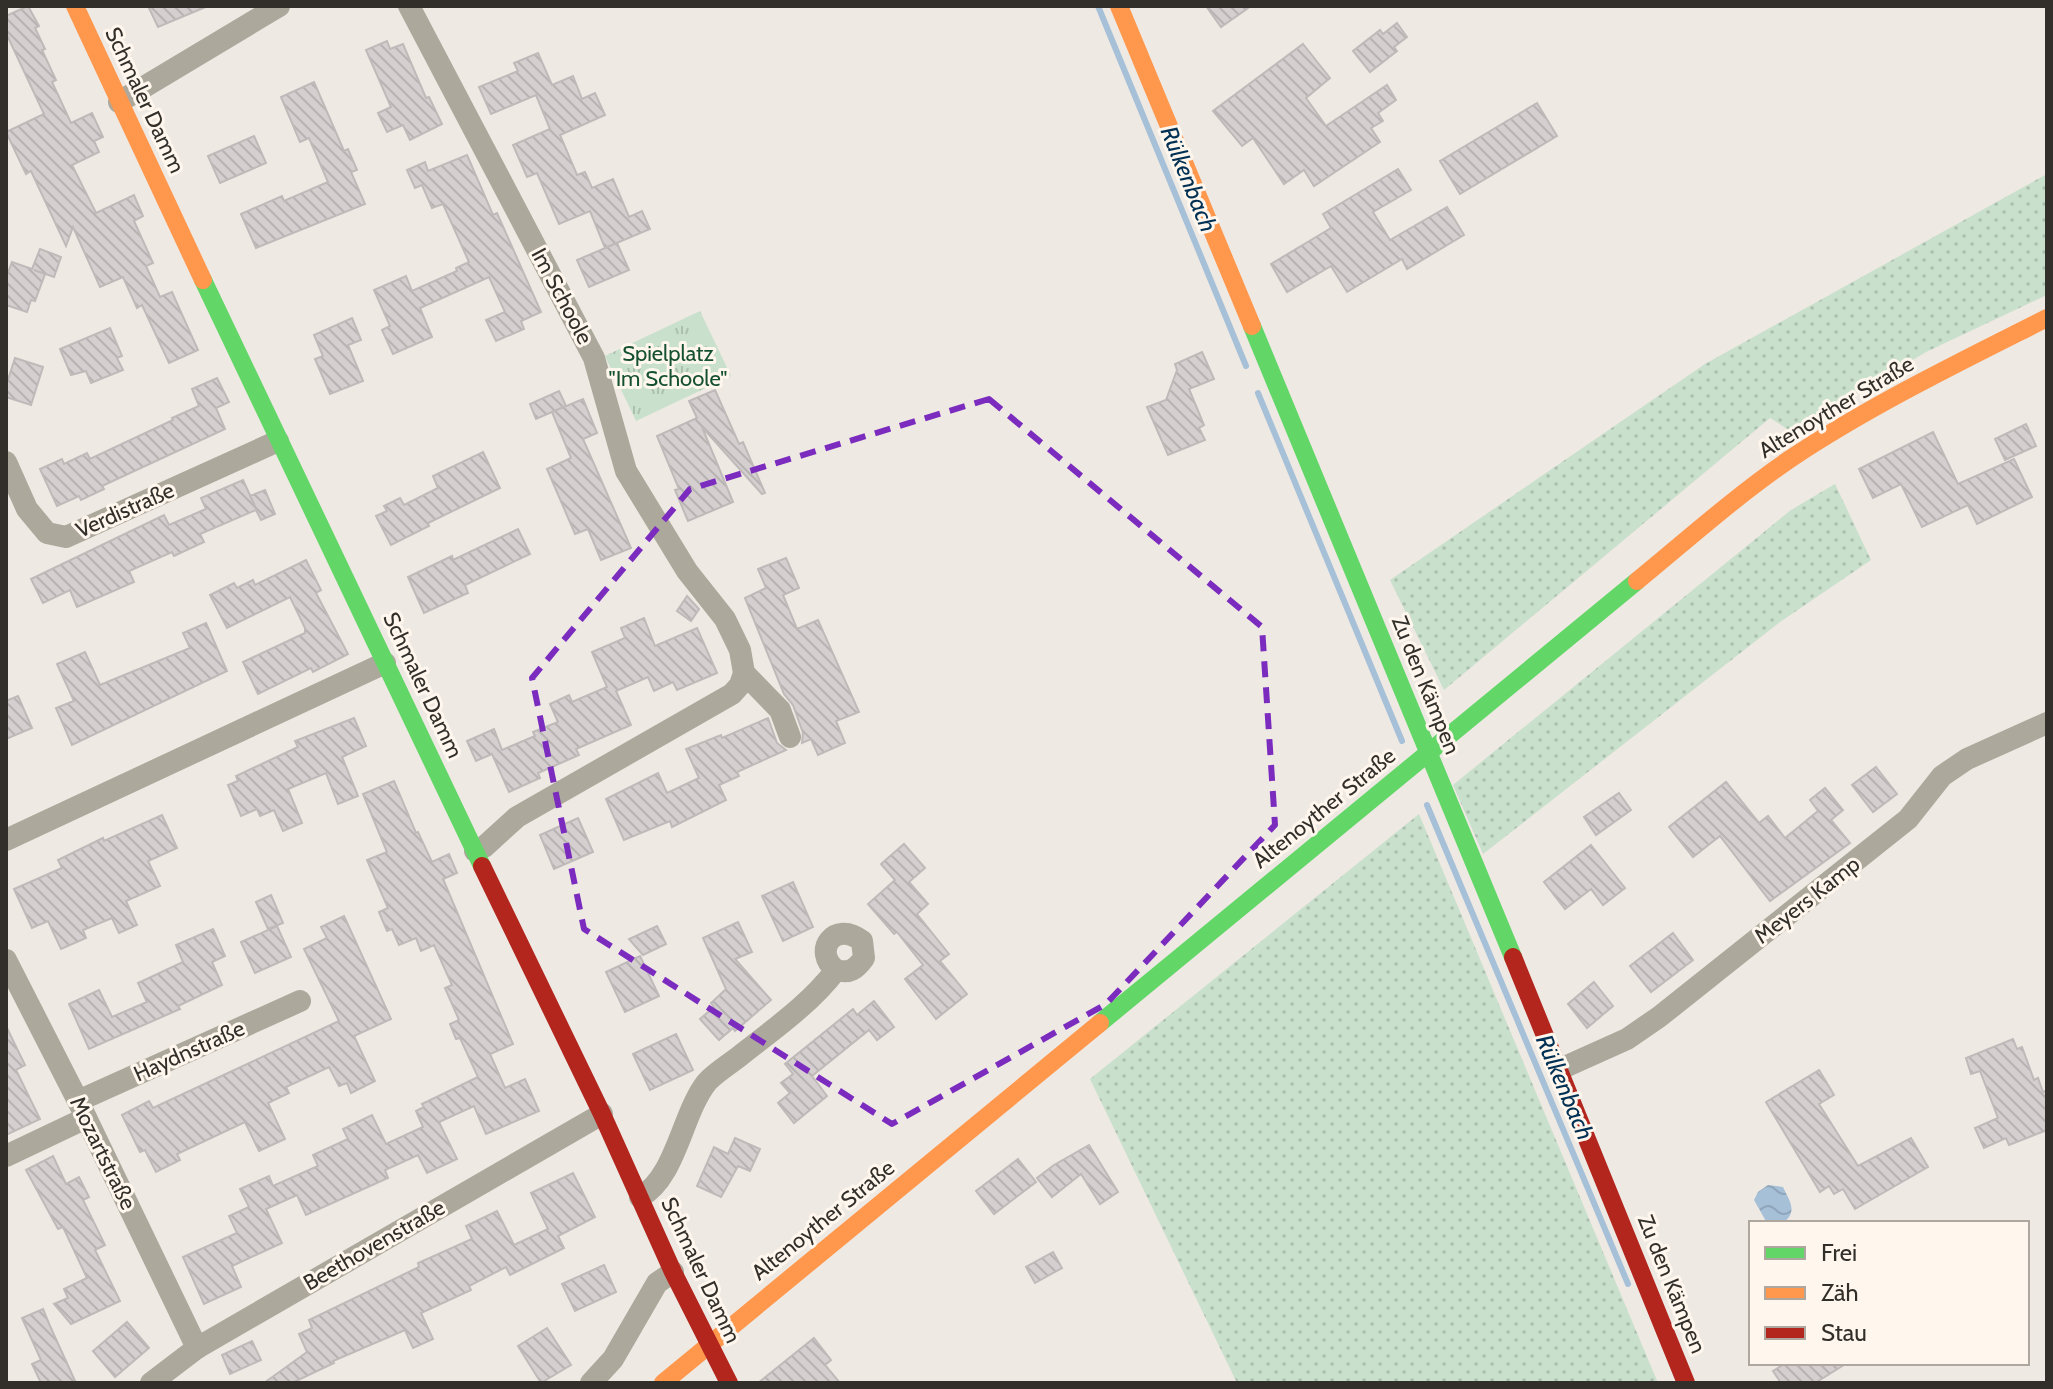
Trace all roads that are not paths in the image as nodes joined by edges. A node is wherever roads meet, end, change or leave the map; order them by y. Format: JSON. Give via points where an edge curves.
{"nodes":[{"id":1,"x":75,"y":6,"type":"edge"},
{"id":2,"x":279,"y":6,"type":"edge"},
{"id":3,"x":409,"y":6,"type":"edge"},
{"id":4,"x":1119,"y":6,"type":"edge"},
{"id":5,"x":119,"y":102,"type":"junction"},
{"id":6,"x":2047,"y":318,"type":"edge"},
{"id":7,"x":278,"y":441,"type":"junction"},
{"id":8,"x":6,"y":462,"type":"edge"},
{"id":9,"x":385,"y":663,"type":"junction"},
{"id":10,"x":744,"y":673,"type":"junction"},
{"id":11,"x":2047,"y":723,"type":"edge"},
{"id":12,"x":790,"y":737,"type":"dead end"},
{"id":13,"x":1429,"y":752,"type":"junction"},
{"id":14,"x":6,"y":840,"type":"edge"},
{"id":15,"x":475,"y":851,"type":"junction"},
{"id":16,"x":6,"y":960,"type":"edge"},
{"id":17,"x":836,"y":970,"type":"dead end"},
{"id":18,"x":300,"y":1001,"type":"dead end"},
{"id":19,"x":1558,"y":1070,"type":"junction"},
{"id":20,"x":82,"y":1110,"type":"junction"},
{"id":21,"x":602,"y":1114,"type":"junction"},
{"id":22,"x":6,"y":1156,"type":"edge"},
{"id":23,"x":640,"y":1197,"type":"junction"},
{"id":24,"x":673,"y":1272,"type":"junction"},
{"id":25,"x":710,"y":1344,"type":"junction"},
{"id":26,"x":197,"y":1348,"type":"junction"},
{"id":27,"x":151,"y":1383,"type":"edge"},
{"id":28,"x":591,"y":1383,"type":"edge"},
{"id":29,"x":663,"y":1383,"type":"edge"},
{"id":30,"x":729,"y":1383,"type":"edge"},
{"id":31,"x":1686,"y":1383,"type":"edge"}],
"edges":[{"from":1,"to":5,"type":"street","name":"Schmaler Damm"},
{"from":2,"to":5,"type":"street"},
{"from":3,"to":10,"type":"street","name":"Im Schoole","via":[[594,358],[626,471],[687,571],[725,619]]},
{"from":4,"to":13,"type":"street","name":"Zu den Kämpen"},
{"from":5,"to":7,"type":"street","name":"Schmaler Damm"},
{"from":6,"to":13,"type":"street","name":"Altenoyther Straße","via":[[1886,401],[1788,459]]},
{"from":7,"to":8,"type":"street","name":"Verdistraße","via":[[66,537],[47,533],[27,509]]},
{"from":7,"to":9,"type":"street","name":"Schmaler Damm"},
{"from":9,"to":14,"type":"street"},
{"from":9,"to":15,"type":"street","name":"Schmaler Damm"},
{"from":10,"to":12,"type":"street","name":"Im Schoole","via":[[780,710]]},
{"from":10,"to":15,"type":"street","via":[[732,694],[517,817]]},
{"from":11,"to":19,"type":"street","name":"Meyers Kamp","via":[[1954,767],[1908,819],[1659,1017],[1627,1039]]},
{"from":13,"to":19,"type":"street","name":"Zu den Kämpen"},
{"from":13,"to":25,"type":"street","name":"Altenoyther Straße"},
{"from":15,"to":21,"type":"street","name":"Schmaler Damm"},
{"from":16,"to":20,"type":"street","name":"Mozartstraße"},
{"from":17,"to":23,"type":"street","via":[[820,991],[707,1082],[673,1155],[650,1191]]},
{"from":18,"to":20,"type":"street","name":"Haydnstraße"},
{"from":19,"to":31,"type":"street","name":"Zu den Kämpen"},
{"from":20,"to":22,"type":"street","name":"Haydnstraße"},
{"from":20,"to":26,"type":"street","name":"Mozartstraße"},
{"from":21,"to":23,"type":"street","name":"Schmaler Damm"},
{"from":21,"to":26,"type":"street","name":"Beethovenstraße"},
{"from":23,"to":24,"type":"street","name":"Schmaler Damm"},
{"from":24,"to":25,"type":"street","name":"Schmaler Damm"},
{"from":24,"to":28,"type":"street","via":[[657,1283],[613,1359]]},
{"from":25,"to":29,"type":"street","name":"Altenoyther Straße"},
{"from":25,"to":30,"type":"street","name":"Schmaler Damm"},
{"from":26,"to":27,"type":"street","name":"Beethovenstraße"}]}
